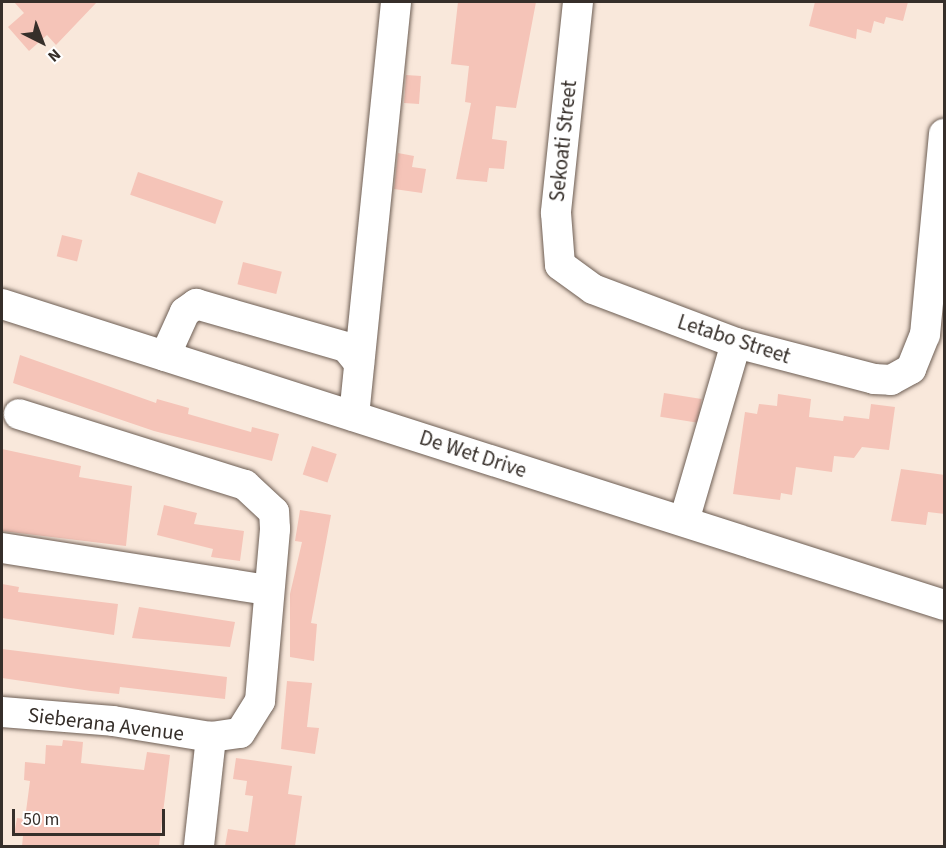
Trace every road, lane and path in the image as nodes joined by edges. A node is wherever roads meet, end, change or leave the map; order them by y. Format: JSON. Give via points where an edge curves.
{"nodes":[{"id":1,"x":396,"y":2,"type":"edge"},
{"id":2,"x":578,"y":2,"type":"edge"},
{"id":3,"x":945,"y":134,"type":"edge"},
{"id":4,"x":570,"y":277,"type":"joint"},
{"id":5,"x":2,"y":304,"type":"edge"},
{"id":6,"x":935,"y":337,"type":"edge"},
{"id":7,"x":736,"y":343,"type":"junction"},
{"id":8,"x":165,"y":356,"type":"junction"},
{"id":9,"x":359,"y":363,"type":"junction"},
{"id":10,"x":19,"y":414,"type":"dead end"},
{"id":11,"x":354,"y":416,"type":"junction"},
{"id":12,"x":684,"y":521,"type":"junction"},
{"id":13,"x":2,"y":548,"type":"edge"},
{"id":14,"x":266,"y":590,"type":"junction"},
{"id":15,"x":945,"y":605,"type":"edge"},
{"id":16,"x":2,"y":712,"type":"edge"},
{"id":17,"x":211,"y":737,"type":"junction"},
{"id":18,"x":199,"y":846,"type":"edge"}],
"edges":[{"from":1,"to":9,"type":"street"},
{"from":2,"to":4,"type":"street","name":"Sekoati Street","via":[[555,221],[555,252]]},
{"from":3,"to":6,"type":"street"},
{"from":4,"to":7,"type":"street","name":"Letabo Street"},
{"from":5,"to":8,"type":"street","name":"De Wet Drive"},
{"from":6,"to":7,"type":"street","name":"Letabo Street","via":[[903,375],[874,379]]},
{"from":7,"to":12,"type":"street"},
{"from":8,"to":9,"type":"street","via":[[185,312],[196,304],[346,347]]},
{"from":8,"to":11,"type":"street","name":"De Wet Drive"},
{"from":9,"to":11,"type":"street"},
{"from":10,"to":14,"type":"street","name":"Sieberana Avenue","via":[[245,485],[262,497],[274,512],[275,529]]},
{"from":11,"to":12,"type":"street","name":"De Wet Drive"},
{"from":12,"to":15,"type":"street","name":"De Wet Drive"},
{"from":13,"to":14,"type":"street"},
{"from":14,"to":17,"type":"street","name":"Sieberana Avenue","via":[[256,714],[240,733]]},
{"from":16,"to":17,"type":"street","name":"Sieberana Avenue","via":[[113,721]]},
{"from":17,"to":18,"type":"street"}]}
